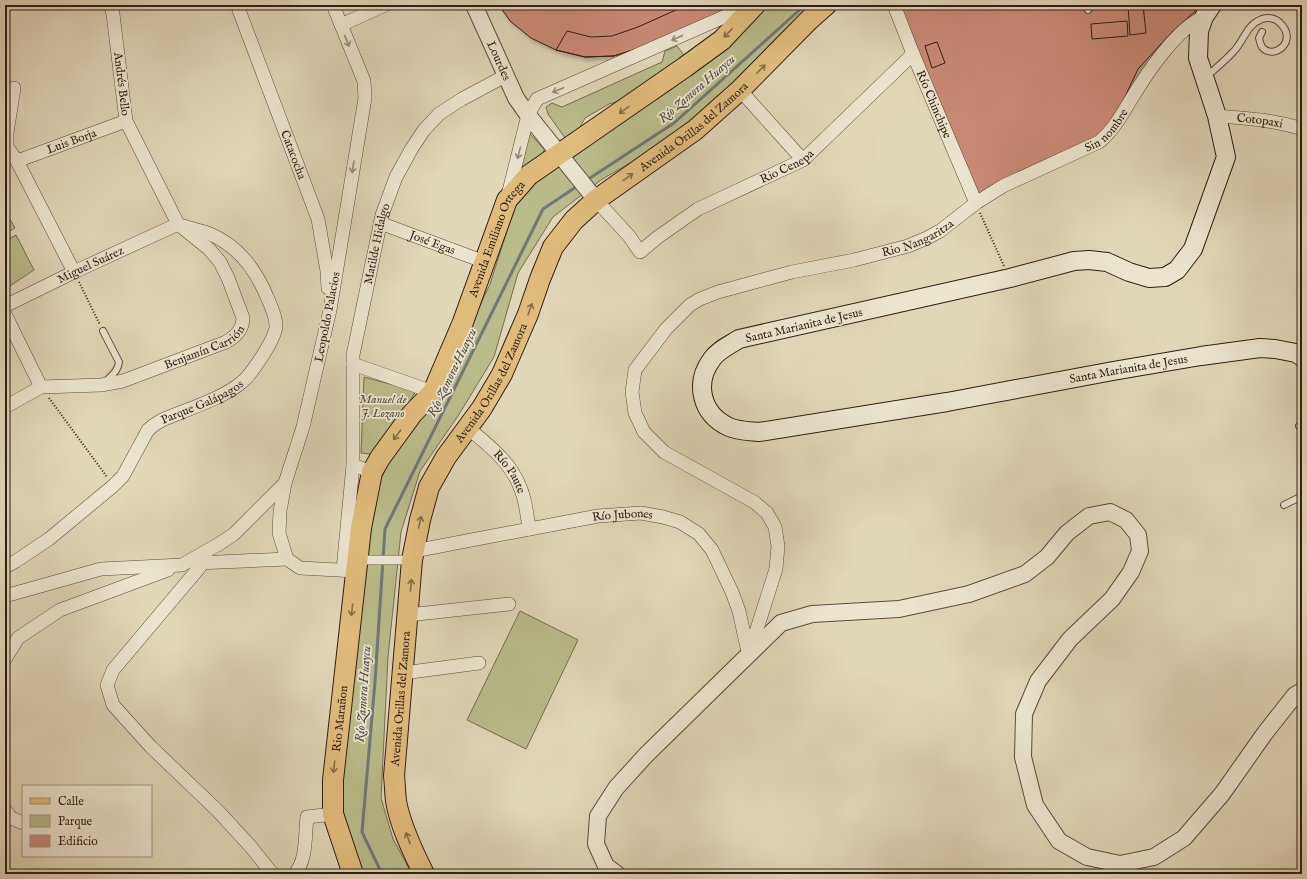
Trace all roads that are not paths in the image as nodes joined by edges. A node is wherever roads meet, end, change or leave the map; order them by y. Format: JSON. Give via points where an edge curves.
{"nodes":[{"id":1,"x":111,"y":5,"type":"edge"},
{"id":2,"x":237,"y":5,"type":"edge"},
{"id":3,"x":333,"y":5,"type":"edge"},
{"id":4,"x":385,"y":5,"type":"edge"},
{"id":5,"x":474,"y":5,"type":"edge"},
{"id":6,"x":751,"y":5,"type":"edge"},
{"id":7,"x":755,"y":5,"type":"edge"},
{"id":8,"x":826,"y":5,"type":"edge"},
{"id":9,"x":894,"y":5,"type":"edge"},
{"id":10,"x":1208,"y":11,"type":"edge"},
{"id":11,"x":341,"y":25,"type":"junction"},
{"id":12,"x":1262,"y":32,"type":"dead end"},
{"id":13,"x":913,"y":54,"type":"junction"},
{"id":14,"x":505,"y":76,"type":"junction"},
{"id":15,"x":1204,"y":78,"type":"junction"},
{"id":16,"x":14,"y":88,"type":"dead end"},
{"id":17,"x":740,"y":90,"type":"junction"},
{"id":18,"x":528,"y":115,"type":"junction"},
{"id":19,"x":1216,"y":116,"type":"junction"},
{"id":20,"x":126,"y":121,"type":"junction"},
{"id":21,"x":1302,"y":130,"type":"edge"},
{"id":22,"x":563,"y":158,"type":"junction"},
{"id":23,"x":803,"y":160,"type":"junction"},
{"id":24,"x":17,"y":161,"type":"junction"},
{"id":25,"x":593,"y":196,"type":"junction"},
{"id":26,"x":507,"y":200,"type":"junction"},
{"id":27,"x":976,"y":203,"type":"junction"},
{"id":28,"x":380,"y":223,"type":"junction"},
{"id":29,"x":178,"y":224,"type":"junction"},
{"id":30,"x":485,"y":262,"type":"junction"},
{"id":31,"x":74,"y":272,"type":"junction"},
{"id":32,"x":5,"y":306,"type":"edge"},
{"id":33,"x":330,"y":310,"type":"junction"},
{"id":34,"x":5,"y":314,"type":"edge"},
{"id":35,"x":103,"y":331,"type":"road end"},
{"id":36,"x":1302,"y":357,"type":"edge"},
{"id":37,"x":353,"y":364,"type":"junction"},
{"id":38,"x":102,"y":385,"type":"junction"},
{"id":39,"x":42,"y":387,"type":"junction"},
{"id":40,"x":433,"y":392,"type":"junction"},
{"id":41,"x":5,"y":407,"type":"edge"},
{"id":42,"x":468,"y":428,"type":"junction"},
{"id":43,"x":353,"y":465,"type":"junction"},
{"id":44,"x":372,"y":472,"type":"junction"},
{"id":45,"x":285,"y":483,"type":"junction"},
{"id":46,"x":1302,"y":496,"type":"edge"},
{"id":47,"x":1284,"y":505,"type":"dead end"},
{"id":48,"x":529,"y":529,"type":"junction"},
{"id":49,"x":413,"y":556,"type":"junction"},
{"id":50,"x":287,"y":559,"type":"junction"},
{"id":51,"x":204,"y":562,"type":"junction"},
{"id":52,"x":182,"y":564,"type":"junction"},
{"id":53,"x":5,"y":567,"type":"edge"},
{"id":54,"x":352,"y":567,"type":"junction"},
{"id":55,"x":5,"y":596,"type":"edge"},
{"id":56,"x":509,"y":604,"type":"dead end"},
{"id":57,"x":408,"y":615,"type":"junction"},
{"id":58,"x":749,"y":654,"type":"junction"},
{"id":59,"x":5,"y":660,"type":"edge"},
{"id":60,"x":479,"y":663,"type":"dead end"},
{"id":61,"x":403,"y":674,"type":"junction"},
{"id":62,"x":1302,"y":691,"type":"edge"},
{"id":63,"x":5,"y":810,"type":"edge"},
{"id":64,"x":333,"y":814,"type":"junction"},
{"id":65,"x":22,"y":823,"type":"edge"},
{"id":66,"x":298,"y":873,"type":"edge"},
{"id":67,"x":274,"y":874,"type":"edge"},
{"id":68,"x":354,"y":874,"type":"edge"},
{"id":69,"x":424,"y":874,"type":"edge"},
{"id":70,"x":617,"y":874,"type":"edge"}],
"edges":[{"from":1,"to":20,"type":"street","name":"Andrés Bello"},
{"from":2,"to":33,"type":"street","name":"Catacocha","via":[[318,219],[327,271]]},
{"from":3,"to":11,"type":"street","name":"Leopoldo Palacios"},
{"from":4,"to":11,"type":"street"},
{"from":5,"to":14,"type":"street","name":"Lourdes"},
{"from":6,"to":18,"type":"street","one_way":true,"via":[[537,99]]},
{"from":7,"to":22,"type":"main road","name":"Avenida Emiliano Ortega","one_way":true,"via":[[722,40],[596,129]]},
{"from":17,"to":8,"type":"main road","name":"Avenida Orillas del Zamora","one_way":true},
{"from":9,"to":13,"type":"street","name":"Río Chinchipe"},
{"from":10,"to":15,"type":"main road","name":"Santa Marianita de Jesus","via":[[1199,31],[1198,58]]},
{"from":10,"to":27,"type":"street","name":"Sin nombre","via":[[1189,25],[1148,72],[1107,136],[1087,148],[1003,186]]},
{"from":11,"to":33,"type":"street","name":"Leopoldo Palacios","one_way":true,"via":[[364,81],[365,98]]},
{"from":12,"to":15,"type":"lane","via":[[1259,38],[1261,46],[1266,50],[1281,49],[1288,39],[1287,32],[1278,20],[1262,19],[1245,34],[1236,50]]},
{"from":13,"to":23,"type":"street","name":"Rio Cenepa"},
{"from":13,"to":27,"type":"street","name":"Río Chinchipe"},
{"from":14,"to":18,"type":"street","name":"Lourdes"},
{"from":14,"to":28,"type":"street","name":"Matilde Hidalgo","via":[[438,114],[424,130],[396,177]]},
{"from":15,"to":19,"type":"main road","name":"Santa Marianita de Jesus"},
{"from":16,"to":24,"type":"street","via":[[7,147]]},
{"from":17,"to":23,"type":"street"},
{"from":25,"to":17,"type":"main road","name":"Avenida Orillas del Zamora","one_way":true,"via":[[695,130]]},
{"from":18,"to":22,"type":"street","name":"Lourdes"},
{"from":18,"to":26,"type":"street","one_way":true},
{"from":19,"to":21,"type":"street","name":"Cotopaxi","via":[[1249,118]]},
{"from":19,"to":36,"type":"main road","name":"Santa Marianita de Jesus","via":[[1226,156],[1193,249],[1177,270],[1165,278],[1149,278],[1107,262],[1074,261],[1010,278],[739,339],[712,359],[703,376],[701,390],[706,407],[715,418],[728,426],[759,432],[947,402],[1201,356],[1260,348],[1296,353]]},
{"from":20,"to":24,"type":"street","name":"Luis Borja"},
{"from":20,"to":29,"type":"street","name":"Andrés Bello"},
{"from":22,"to":25,"type":"street","name":"Lourdes"},
{"from":22,"to":26,"type":"main road","name":"Avenida Emiliano Ortega","via":[[529,175]]},
{"from":23,"to":25,"type":"street","name":"Rio Cenepa","via":[[698,209],[640,252]]},
{"from":24,"to":31,"type":"street"},
{"from":42,"to":25,"type":"main road","name":"Avenida Orillas del Zamora","one_way":true,"via":[[502,374],[553,247]]},
{"from":26,"to":30,"type":"main road","name":"Avenida Emiliano Ortega"},
{"from":27,"to":58,"type":"street","name":"Rio Nangaritza","via":[[940,231],[908,246],[792,272],[700,299],[666,328],[635,370],[632,392],[635,413],[644,432],[664,452],[754,502],[768,513],[775,527],[778,546],[776,569]]},
{"from":28,"to":30,"type":"street","name":"José Egas"},
{"from":28,"to":37,"type":"street","name":"Matilde Hidalgo"},
{"from":29,"to":31,"type":"street","name":"Miguel Suárez"},
{"from":29,"to":38,"type":"street","name":"Benjamín Carrión","via":[[209,249],[220,262],[243,318],[241,329],[232,340],[132,379]]},
{"from":29,"to":53,"type":"street","name":"Parque Galápagos","via":[[210,234],[243,256],[261,282],[275,318],[274,337],[249,376],[240,384],[222,395],[154,425],[148,430],[123,476],[113,486],[49,539]]},
{"from":30,"to":40,"type":"main road","name":"Avenida Emiliano Ortega"},
{"from":31,"to":32,"type":"street","name":"Miguel Suárez"},
{"from":33,"to":45,"type":"street","name":"Leopoldo Palacios","via":[[303,426]]},
{"from":34,"to":39,"type":"street"},
{"from":35,"to":38,"type":"lane","via":[[119,362],[115,373]]},
{"from":37,"to":40,"type":"street"},
{"from":37,"to":43,"type":"street","name":"Matilde Hidalgo"},
{"from":38,"to":39,"type":"street","name":"Benjamín Carrión"},
{"from":39,"to":41,"type":"street"},
{"from":40,"to":44,"type":"main road","name":"Avenida Emiliano Ortega","one_way":true,"via":[[412,414]]},
{"from":42,"to":48,"type":"street","name":"Río Paute","via":[[496,452],[513,472],[526,506]]},
{"from":49,"to":42,"type":"main road","name":"Avenida Orillas del Zamora","one_way":true,"via":[[429,487],[446,457]]},
{"from":43,"to":44,"type":"street"},
{"from":43,"to":54,"type":"street","name":"Matilde Hidalgo"},
{"from":44,"to":54,"type":"main road","name":"Avenida Emiliano Ortega"},
{"from":45,"to":50,"type":"street","name":"Leopoldo Palacios","via":[[278,522]]},
{"from":45,"to":52,"type":"street","via":[[234,534]]},
{"from":46,"to":47,"type":"lane"},
{"from":48,"to":49,"type":"street","name":"Río Jubones"},
{"from":48,"to":58,"type":"street","name":"Río Jubones","via":[[598,516],[641,513],[680,522],[699,534],[712,550],[739,611]]},
{"from":49,"to":54,"type":"street"},
{"from":57,"to":49,"type":"main road","name":"Avenida Orillas del Zamora","one_way":true},
{"from":50,"to":51,"type":"street"},
{"from":50,"to":54,"type":"street","via":[[300,568]]},
{"from":51,"to":52,"type":"street"},
{"from":51,"to":67,"type":"street","via":[[113,670],[107,686],[113,705],[129,724],[218,811]]},
{"from":52,"to":55,"type":"street","via":[[96,570]]},
{"from":52,"to":59,"type":"street","via":[[60,610],[18,638]]},
{"from":54,"to":64,"type":"main road","name":"Rio Marañon","one_way":true,"via":[[333,780]]},
{"from":56,"to":57,"type":"street"},
{"from":57,"to":61,"type":"main road","name":"Avenida Orillas del Zamora"},
{"from":58,"to":62,"type":"street","via":[[781,623],[812,614],[899,609],[969,594],[1024,574],[1047,557],[1067,533],[1089,516],[1110,512],[1126,520],[1138,535],[1140,551],[1131,572],[1112,599],[1070,639],[1038,680],[1024,714],[1024,757],[1036,805],[1059,841],[1087,857],[1120,864],[1154,857],[1184,838],[1222,794],[1295,695]]},
{"from":58,"to":70,"type":"street","via":[[646,755],[616,788],[598,816],[596,844],[606,866]]},
{"from":60,"to":61,"type":"street"},
{"from":69,"to":61,"type":"main road","name":"Avenida Orillas del Zamora","one_way":true,"via":[[396,802],[394,776]]},
{"from":63,"to":65,"type":"street","via":[[11,818]]},
{"from":64,"to":66,"type":"street","via":[[307,817],[302,863]]},
{"from":64,"to":68,"type":"main road","name":"Rio Marañon"}]}
